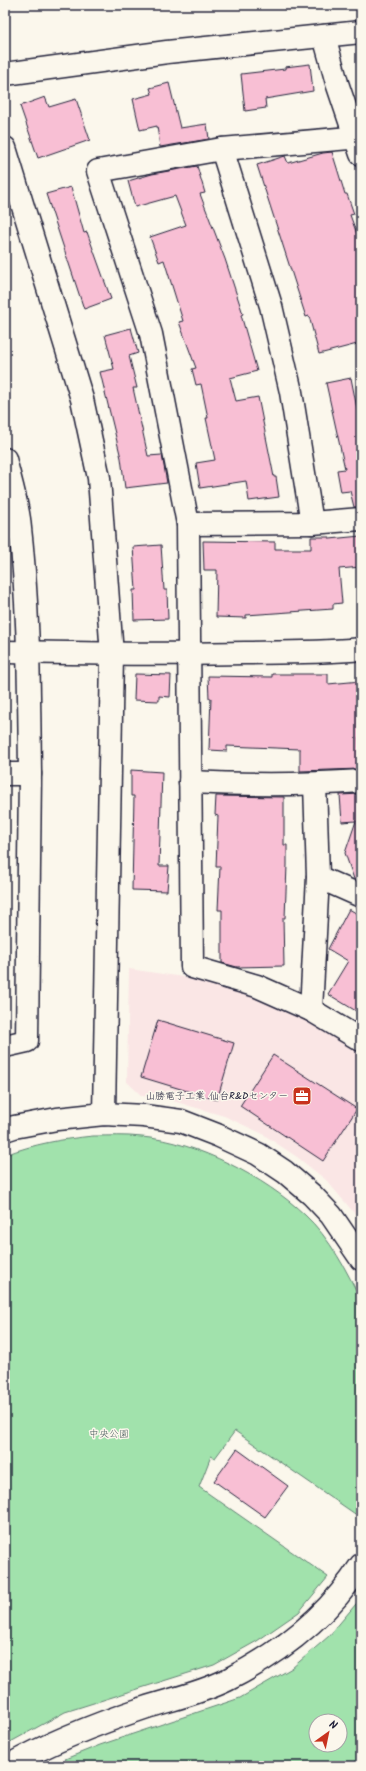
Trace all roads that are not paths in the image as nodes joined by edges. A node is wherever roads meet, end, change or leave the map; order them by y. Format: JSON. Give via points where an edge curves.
{"nodes":[{"id":1,"x":361,"y":32,"type":"edge"},
{"id":2,"x":324,"y":36,"type":"junction"},
{"id":3,"x":5,"y":74,"type":"edge"},
{"id":4,"x":359,"y":143,"type":"edge"},
{"id":5,"x":5,"y":148,"type":"edge"},
{"id":6,"x":222,"y":149,"type":"junction"},
{"id":7,"x":5,"y":459,"type":"edge"},
{"id":8,"x":12,"y":518,"type":"edge"},
{"id":9,"x":361,"y":519,"type":"edge"},
{"id":10,"x":312,"y":523,"type":"junction"},
{"id":11,"x":188,"y":524,"type":"junction"},
{"id":12,"x":361,"y":649,"type":"edge"},
{"id":13,"x":5,"y":652,"type":"edge"},
{"id":14,"x":28,"y":652,"type":"junction"},
{"id":15,"x":190,"y":654,"type":"junction"},
{"id":16,"x":112,"y":655,"type":"junction"},
{"id":17,"x":5,"y":774,"type":"edge"},
{"id":18,"x":30,"y":774,"type":"junction"},
{"id":19,"x":361,"y":781,"type":"edge"},
{"id":20,"x":190,"y":782,"type":"junction"},
{"id":21,"x":315,"y":784,"type":"junction"},
{"id":22,"x":318,"y":877,"type":"junction"},
{"id":23,"x":361,"y":896,"type":"edge"},
{"id":24,"x":311,"y":1010,"type":"junction"},
{"id":25,"x":361,"y":1040,"type":"edge"},
{"id":26,"x":5,"y":1046,"type":"edge"},
{"id":27,"x":104,"y":1114,"type":"junction"},
{"id":28,"x":5,"y":1130,"type":"edge"},
{"id":29,"x":361,"y":1259,"type":"edge"},
{"id":30,"x":361,"y":1565,"type":"edge"},
{"id":31,"x":8,"y":1766,"type":"edge"}],
"edges":[{"from":1,"to":2,"type":"street"},
{"from":2,"to":3,"type":"street","via":[[167,52]]},
{"from":2,"to":4,"type":"street","via":[[336,83]]},
{"from":4,"to":6,"type":"street"},
{"from":5,"to":16,"type":"street","via":[[82,399],[99,478]]},
{"from":6,"to":10,"type":"street","via":[[271,306],[291,392]]},
{"from":6,"to":11,"type":"street","via":[[98,171],[151,334]]},
{"from":7,"to":8,"type":"street"},
{"from":8,"to":14,"type":"street"},
{"from":9,"to":10,"type":"street"},
{"from":10,"to":11,"type":"street"},
{"from":11,"to":15,"type":"street"},
{"from":12,"to":15,"type":"street","via":[[332,652]]},
{"from":13,"to":14,"type":"street"},
{"from":14,"to":16,"type":"street"},
{"from":14,"to":18,"type":"street"},
{"from":15,"to":16,"type":"street"},
{"from":15,"to":20,"type":"street"},
{"from":16,"to":27,"type":"street"},
{"from":17,"to":18,"type":"street"},
{"from":18,"to":26,"type":"street","via":[[27,1041]]},
{"from":19,"to":21,"type":"street"},
{"from":20,"to":21,"type":"street","via":[[248,785]]},
{"from":20,"to":24,"type":"street","via":[[192,967],[257,986]]},
{"from":21,"to":22,"type":"street"},
{"from":22,"to":23,"type":"street"},
{"from":22,"to":24,"type":"street"},
{"from":24,"to":25,"type":"street"},
{"from":27,"to":28,"type":"street","via":[[57,1119]]},
{"from":27,"to":29,"type":"street","via":[[144,1116],[181,1122],[258,1154],[312,1195],[331,1215]]},
{"from":30,"to":31,"type":"street","via":[[341,1594],[317,1619],[287,1645],[255,1664],[226,1680],[66,1736]]}]}
